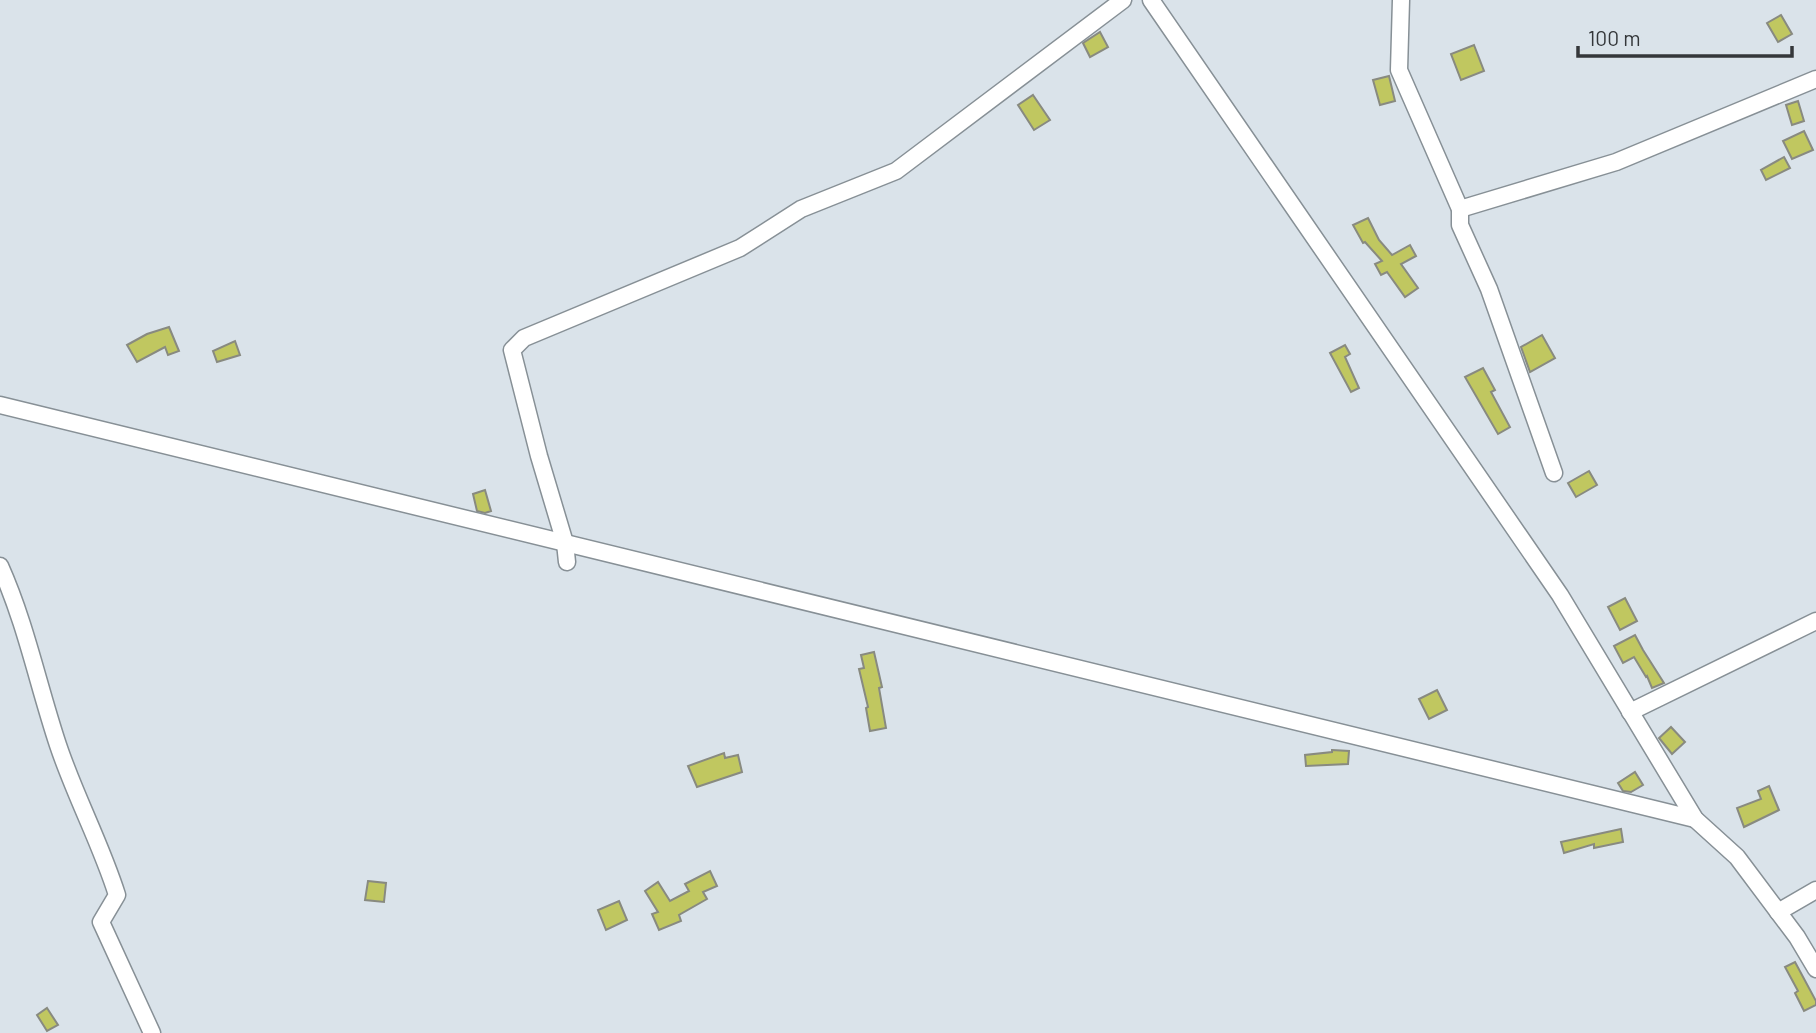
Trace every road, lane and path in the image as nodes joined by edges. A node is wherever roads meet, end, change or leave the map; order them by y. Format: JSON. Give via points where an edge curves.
{"nodes":[{"id":1,"x":1123,"y":0,"type":"edge"},
{"id":2,"x":1152,"y":0,"type":"edge"},
{"id":3,"x":1401,"y":0,"type":"edge"},
{"id":4,"x":1816,"y":79,"type":"edge"},
{"id":5,"x":1460,"y":209,"type":"junction"},
{"id":6,"x":0,"y":405,"type":"edge"},
{"id":7,"x":1554,"y":474,"type":"dead end"},
{"id":8,"x":565,"y":544,"type":"junction"},
{"id":9,"x":567,"y":562,"type":"dead end"},
{"id":10,"x":0,"y":566,"type":"edge"},
{"id":11,"x":1816,"y":621,"type":"edge"},
{"id":12,"x":1630,"y":712,"type":"junction"},
{"id":13,"x":1695,"y":819,"type":"junction"},
{"id":14,"x":1816,"y":890,"type":"edge"},
{"id":15,"x":1778,"y":912,"type":"junction"},
{"id":16,"x":1816,"y":969,"type":"edge"},
{"id":17,"x":152,"y":1033,"type":"edge"}],
"edges":[{"from":1,"to":8,"type":"street","via":[[896,171],[802,209],[740,248],[524,338],[512,350]]},
{"from":2,"to":12,"type":"street","via":[[1560,595]]},
{"from":3,"to":5,"type":"street","via":[[1399,70]]},
{"from":4,"to":5,"type":"street","via":[[1616,162]]},
{"from":5,"to":7,"type":"street","via":[[1460,225],[1489,289]]},
{"from":6,"to":8,"type":"street"},
{"from":8,"to":9,"type":"street"},
{"from":8,"to":13,"type":"street"},
{"from":10,"to":17,"type":"street","via":[[17,603],[59,747],[117,895],[101,922]]},
{"from":11,"to":12,"type":"street"},
{"from":12,"to":13,"type":"street"},
{"from":13,"to":15,"type":"street","via":[[1737,857]]},
{"from":14,"to":15,"type":"street"},
{"from":15,"to":16,"type":"street"}]}
